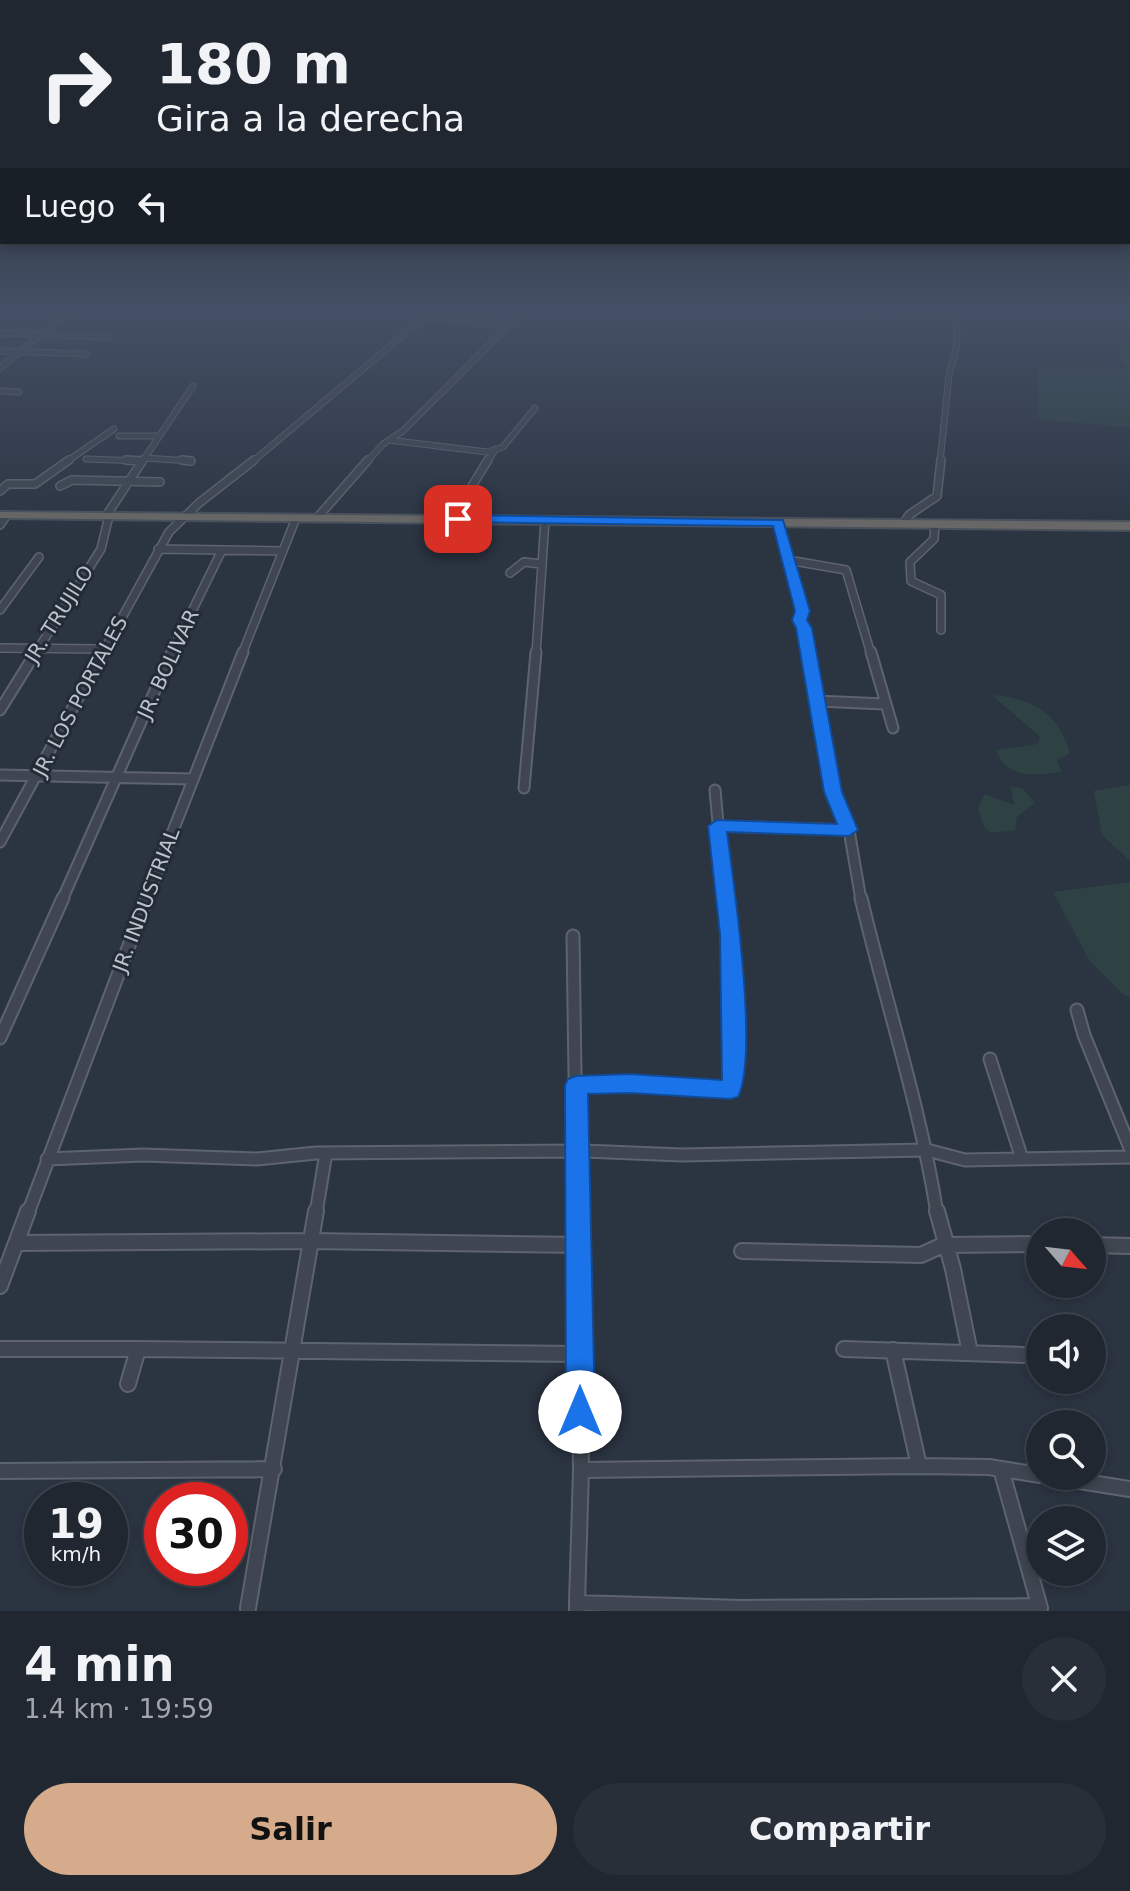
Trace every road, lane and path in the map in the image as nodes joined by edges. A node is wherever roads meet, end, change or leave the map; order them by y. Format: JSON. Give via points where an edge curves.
{"nodes":[{"id":1,"x":193,"y":386,"type":"dead end"},
{"id":2,"x":342,"y":386,"type":"edge"},
{"id":3,"x":447,"y":386,"type":"edge"},
{"id":4,"x":948,"y":386,"type":"edge"},
{"id":5,"x":0,"y":391,"type":"edge"},
{"id":6,"x":19,"y":392,"type":"dead end"},
{"id":7,"x":535,"y":408,"type":"dead end"},
{"id":8,"x":114,"y":429,"type":"dead end"},
{"id":9,"x":119,"y":436,"type":"dead end"},
{"id":10,"x":159,"y":436,"type":"junction"},
{"id":11,"x":389,"y":440,"type":"junction"},
{"id":12,"x":495,"y":450,"type":"junction"},
{"id":13,"x":86,"y":459,"type":"dead end"},
{"id":14,"x":143,"y":459,"type":"junction"},
{"id":15,"x":191,"y":461,"type":"dead end"},
{"id":16,"x":128,"y":481,"type":"junction"},
{"id":17,"x":160,"y":482,"type":"dead end"},
{"id":18,"x":60,"y":486,"type":"dead end"},
{"id":19,"x":472,"y":486,"type":"dead end"},
{"id":20,"x":0,"y":491,"type":"edge"},
{"id":21,"x":108,"y":516,"type":"junction"},
{"id":22,"x":183,"y":517,"type":"junction"},
{"id":23,"x":2,"y":518,"type":"edge"},
{"id":24,"x":296,"y":518,"type":"junction"},
{"id":25,"x":317,"y":518,"type":"junction"},
{"id":26,"x":545,"y":520,"type":"junction"},
{"id":27,"x":779,"y":522,"type":"junction"},
{"id":28,"x":903,"y":524,"type":"junction"},
{"id":29,"x":935,"y":524,"type":"junction"},
{"id":30,"x":1130,"y":526,"type":"edge"},
{"id":31,"x":158,"y":549,"type":"junction"},
{"id":32,"x":282,"y":551,"type":"junction"},
{"id":33,"x":221,"y":552,"type":"junction"},
{"id":34,"x":39,"y":557,"type":"dead end"},
{"id":35,"x":788,"y":560,"type":"junction"},
{"id":36,"x":541,"y":564,"type":"junction"},
{"id":37,"x":510,"y":573,"type":"dead end"},
{"id":38,"x":0,"y":610,"type":"edge"},
{"id":39,"x":941,"y":630,"type":"dead end"},
{"id":40,"x":0,"y":648,"type":"edge"},
{"id":41,"x":38,"y":649,"type":"junction"},
{"id":42,"x":103,"y":649,"type":"junction"},
{"id":43,"x":816,"y":701,"type":"junction"},
{"id":44,"x":885,"y":704,"type":"junction"},
{"id":45,"x":0,"y":710,"type":"edge"},
{"id":46,"x":893,"y":728,"type":"dead end"},
{"id":47,"x":39,"y":774,"type":"junction"},
{"id":48,"x":0,"y":775,"type":"edge"},
{"id":49,"x":115,"y":777,"type":"junction"},
{"id":50,"x":192,"y":779,"type":"junction"},
{"id":51,"x":524,"y":788,"type":"dead end"},
{"id":52,"x":715,"y":790,"type":"dead end"},
{"id":53,"x":717,"y":826,"type":"junction"},
{"id":54,"x":849,"y":830,"type":"junction"},
{"id":55,"x":0,"y":842,"type":"edge"},
{"id":56,"x":573,"y":936,"type":"dead end"},
{"id":57,"x":1077,"y":1010,"type":"dead end"},
{"id":58,"x":0,"y":1038,"type":"edge"},
{"id":59,"x":990,"y":1059,"type":"dead end"},
{"id":60,"x":576,"y":1085,"type":"junction"},
{"id":61,"x":1130,"y":1148,"type":"edge"},
{"id":62,"x":927,"y":1150,"type":"junction"},
{"id":63,"x":578,"y":1152,"type":"junction"},
{"id":64,"x":326,"y":1153,"type":"junction"},
{"id":65,"x":1130,"y":1157,"type":"edge"},
{"id":66,"x":47,"y":1159,"type":"junction"},
{"id":67,"x":1022,"y":1159,"type":"junction"},
{"id":68,"x":311,"y":1241,"type":"junction"},
{"id":69,"x":16,"y":1243,"type":"junction"},
{"id":70,"x":1026,"y":1244,"type":"edge"},
{"id":71,"x":579,"y":1245,"type":"junction"},
{"id":72,"x":943,"y":1245,"type":"junction"},
{"id":73,"x":1106,"y":1245,"type":"edge"},
{"id":74,"x":1130,"y":1246,"type":"edge"},
{"id":75,"x":742,"y":1251,"type":"dead end"},
{"id":76,"x":0,"y":1286,"type":"edge"},
{"id":77,"x":0,"y":1349,"type":"edge"},
{"id":78,"x":138,"y":1349,"type":"junction"},
{"id":79,"x":294,"y":1349,"type":"junction"},
{"id":80,"x":844,"y":1349,"type":"dead end"},
{"id":81,"x":893,"y":1350,"type":"junction"},
{"id":82,"x":970,"y":1353,"type":"junction"},
{"id":83,"x":580,"y":1354,"type":"junction"},
{"id":84,"x":1023,"y":1355,"type":"dead end"},
{"id":85,"x":128,"y":1384,"type":"dead end"},
{"id":86,"x":919,"y":1466,"type":"junction"},
{"id":87,"x":274,"y":1469,"type":"junction"},
{"id":88,"x":1001,"y":1469,"type":"junction"},
{"id":89,"x":581,"y":1470,"type":"junction"},
{"id":90,"x":0,"y":1471,"type":"edge"},
{"id":91,"x":1026,"y":1473,"type":"edge"},
{"id":92,"x":1106,"y":1485,"type":"edge"},
{"id":93,"x":1130,"y":1489,"type":"edge"},
{"id":94,"x":577,"y":1607,"type":"edge"},
{"id":95,"x":248,"y":1608,"type":"dead end"},
{"id":96,"x":1040,"y":1608,"type":"edge"}],
"edges":[{"from":1,"to":10,"type":"street","name":"JR. TRUJILO"},
{"from":2,"to":22,"type":"street","name":"JR. LOS PORTALES"},
{"from":3,"to":11,"type":"street"},
{"from":4,"to":28,"type":"street","via":[[937,496]]},
{"from":5,"to":6,"type":"street"},
{"from":7,"to":12,"type":"street"},
{"from":8,"to":20,"type":"street","via":[[35,484],[8,484]]},
{"from":9,"to":10,"type":"street"},
{"from":10,"to":14,"type":"street","name":"JR. TRUJILO"},
{"from":11,"to":12,"type":"street"},
{"from":11,"to":25,"type":"street"},
{"from":12,"to":19,"type":"street"},
{"from":13,"to":14,"type":"street"},
{"from":14,"to":15,"type":"street"},
{"from":14,"to":16,"type":"street","name":"JR. TRUJILO"},
{"from":16,"to":17,"type":"street"},
{"from":16,"to":18,"type":"street","via":[[72,480]]},
{"from":16,"to":21,"type":"street","name":"JR. TRUJILO"},
{"from":21,"to":22,"type":"highway"},
{"from":21,"to":23,"type":"highway"},
{"from":21,"to":41,"type":"street","name":"JR. TRUJILO","via":[[101,549]]},
{"from":22,"to":24,"type":"highway"},
{"from":22,"to":31,"type":"street","name":"JR. LOS PORTALES"},
{"from":24,"to":25,"type":"highway"},
{"from":24,"to":32,"type":"street","name":"JR. INDUSTRIAL"},
{"from":25,"to":26,"type":"highway"},
{"from":26,"to":27,"type":"highway"},
{"from":26,"to":36,"type":"street"},
{"from":27,"to":28,"type":"highway"},
{"from":27,"to":35,"type":"street"},
{"from":28,"to":29,"type":"highway"},
{"from":29,"to":30,"type":"highway"},
{"from":29,"to":39,"type":"street","via":[[934,539],[910,562],[911,581],[941,595]]},
{"from":31,"to":33,"type":"street"},
{"from":31,"to":42,"type":"street","name":"JR. LOS PORTALES"},
{"from":32,"to":33,"type":"street"},
{"from":32,"to":50,"type":"street","name":"JR. INDUSTRIAL"},
{"from":33,"to":49,"type":"street","name":"JR. BOLIVAR"},
{"from":34,"to":38,"type":"street"},
{"from":35,"to":43,"type":"street","via":[[803,611],[800,620]]},
{"from":35,"to":44,"type":"street","via":[[846,570]]},
{"from":36,"to":37,"type":"street","via":[[524,561]]},
{"from":36,"to":51,"type":"street"},
{"from":40,"to":41,"type":"street"},
{"from":41,"to":42,"type":"street"},
{"from":41,"to":45,"type":"street","name":"JR. TRUJILO"},
{"from":42,"to":47,"type":"street","name":"JR. LOS PORTALES"},
{"from":43,"to":44,"type":"street"},
{"from":43,"to":54,"type":"street","via":[[833,792]]},
{"from":44,"to":46,"type":"street"},
{"from":47,"to":48,"type":"street"},
{"from":47,"to":49,"type":"street"},
{"from":47,"to":55,"type":"street","name":"JR. LOS PORTALES"},
{"from":49,"to":50,"type":"street"},
{"from":49,"to":58,"type":"street","name":"JR. BOLIVAR"},
{"from":50,"to":66,"type":"street","name":"JR. INDUSTRIAL"},
{"from":52,"to":53,"type":"street"},
{"from":53,"to":54,"type":"street"},
{"from":53,"to":60,"type":"street","via":[[730,934],[730,1090]]},
{"from":54,"to":62,"type":"street","via":[[885,1000]]},
{"from":56,"to":60,"type":"street"},
{"from":57,"to":61,"type":"street"},
{"from":59,"to":67,"type":"street"},
{"from":60,"to":63,"type":"street"},
{"from":62,"to":63,"type":"street"},
{"from":62,"to":67,"type":"street","via":[[965,1160]]},
{"from":62,"to":72,"type":"street"},
{"from":63,"to":64,"type":"street"},
{"from":63,"to":71,"type":"street"},
{"from":64,"to":66,"type":"street","via":[[293,1158]]},
{"from":64,"to":68,"type":"street"},
{"from":65,"to":67,"type":"street"},
{"from":66,"to":69,"type":"street","name":"JR. INDUSTRIAL"},
{"from":68,"to":69,"type":"street"},
{"from":68,"to":71,"type":"street"},
{"from":68,"to":79,"type":"street"},
{"from":69,"to":76,"type":"street","name":"JR. INDUSTRIAL"},
{"from":70,"to":72,"type":"street"},
{"from":71,"to":83,"type":"street"},
{"from":72,"to":75,"type":"street","via":[[921,1255]]},
{"from":72,"to":82,"type":"street"},
{"from":73,"to":74,"type":"street"},
{"from":77,"to":78,"type":"street"},
{"from":78,"to":79,"type":"street"},
{"from":78,"to":85,"type":"street"},
{"from":79,"to":83,"type":"street"},
{"from":79,"to":87,"type":"street"},
{"from":80,"to":81,"type":"street"},
{"from":81,"to":82,"type":"street"},
{"from":81,"to":86,"type":"street"},
{"from":82,"to":84,"type":"street"},
{"from":83,"to":89,"type":"street"},
{"from":86,"to":88,"type":"street"},
{"from":86,"to":89,"type":"street"},
{"from":87,"to":90,"type":"street"},
{"from":87,"to":95,"type":"street"},
{"from":88,"to":91,"type":"street"},
{"from":88,"to":96,"type":"street"},
{"from":89,"to":94,"type":"street"},
{"from":92,"to":93,"type":"street"},
{"from":94,"to":96,"type":"street"}]}
